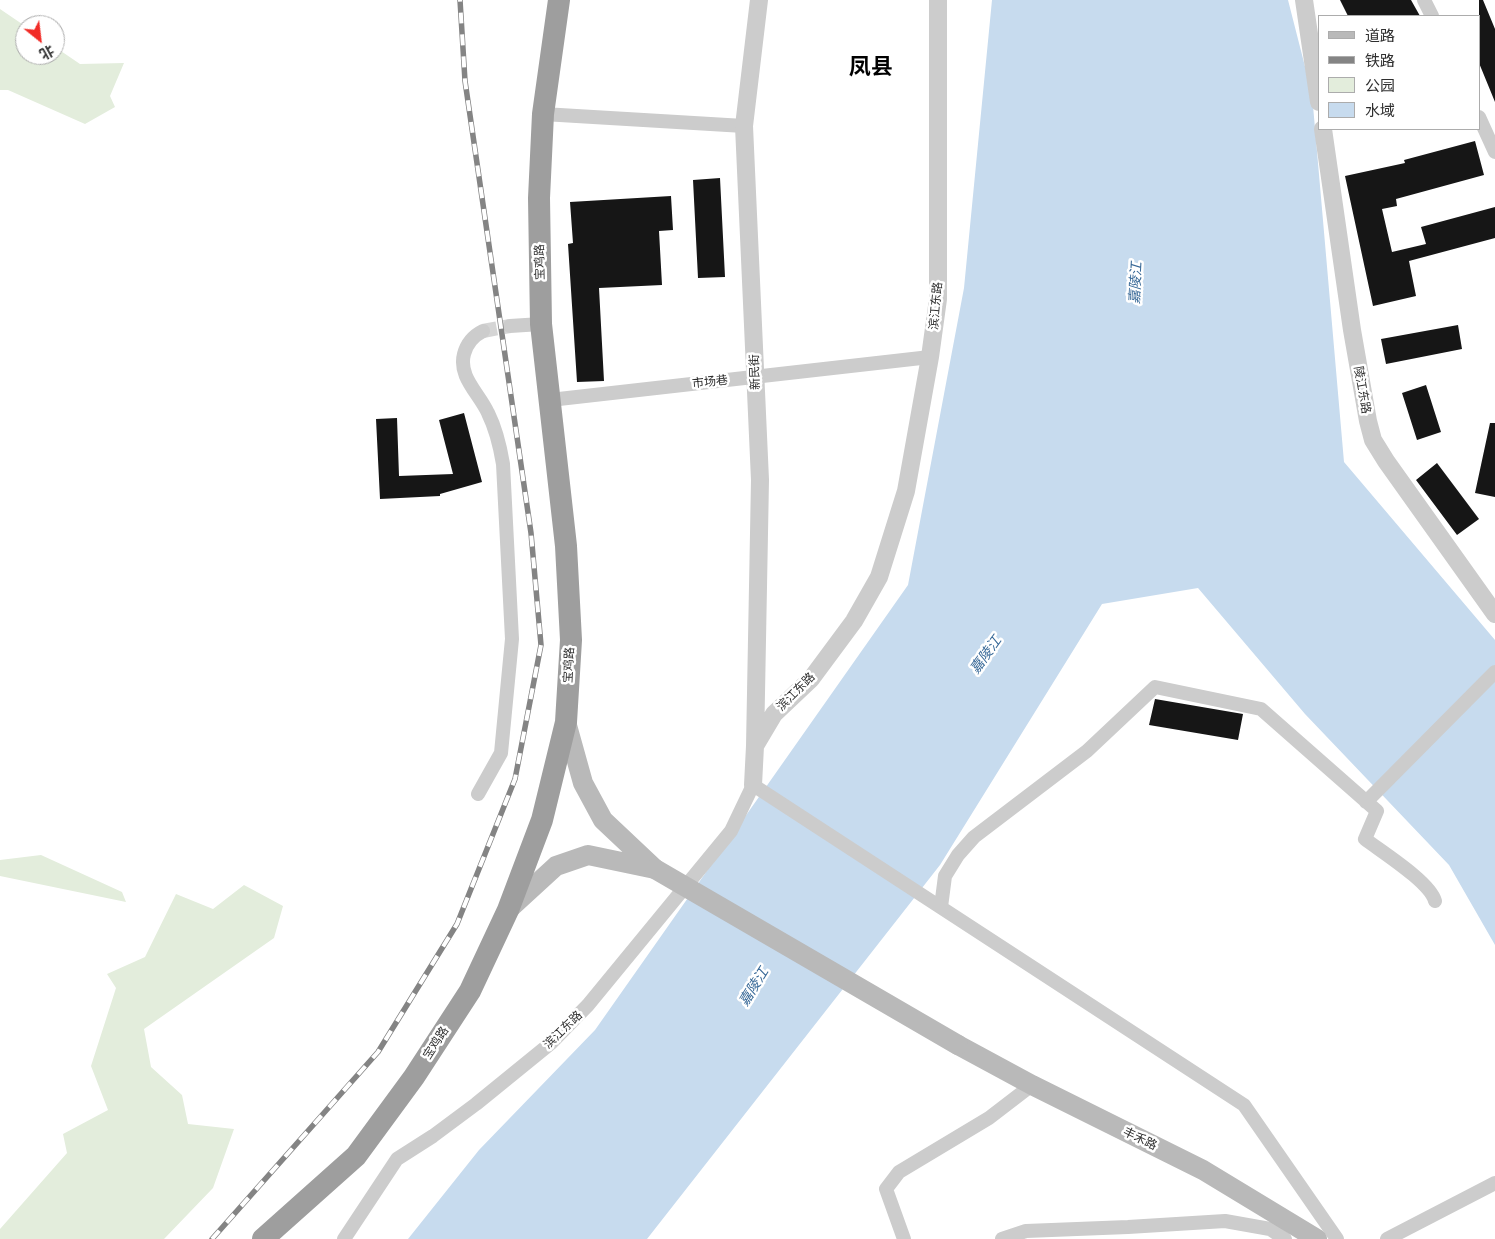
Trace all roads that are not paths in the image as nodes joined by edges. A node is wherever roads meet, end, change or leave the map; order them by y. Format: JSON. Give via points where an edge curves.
{"nodes":[{"id":1,"x":559,"y":0,"type":"edge"},
{"id":2,"x":759,"y":0,"type":"edge"},
{"id":3,"x":938,"y":0,"type":"edge"},
{"id":4,"x":1304,"y":0,"type":"edge"},
{"id":5,"x":1424,"y":0,"type":"edge"},
{"id":6,"x":1432,"y":15,"type":"edge"},
{"id":7,"x":1318,"y":95,"type":"edge"},
{"id":8,"x":543,"y":114,"type":"junction"},
{"id":9,"x":1480,"y":119,"type":"edge"},
{"id":10,"x":744,"y":126,"type":"junction"},
{"id":11,"x":1323,"y":130,"type":"edge"},
{"id":12,"x":1495,"y":152,"type":"edge"},
{"id":13,"x":541,"y":324,"type":"junction"},
{"id":14,"x":510,"y":326,"type":"tunnel mouth"},
{"id":15,"x":483,"y":331,"type":"tunnel mouth"},
{"id":16,"x":930,"y":357,"type":"junction"},
{"id":17,"x":756,"y":377,"type":"junction"},
{"id":18,"x":550,"y":400,"type":"junction"},
{"id":19,"x":1495,"y":614,"type":"edge"},
{"id":20,"x":1495,"y":672,"type":"edge"},
{"id":21,"x":566,"y":722,"type":"junction"},
{"id":22,"x":755,"y":746,"type":"junction"},
{"id":23,"x":758,"y":789,"type":"junction"},
{"id":24,"x":478,"y":794,"type":"dead end"},
{"id":25,"x":1366,"y":802,"type":"junction"},
{"id":26,"x":655,"y":869,"type":"junction"},
{"id":27,"x":1435,"y":901,"type":"dead end"},
{"id":28,"x":936,"y":903,"type":"junction"},
{"id":29,"x":508,"y":910,"type":"junction"},
{"id":30,"x":1032,"y":1085,"type":"junction"},
{"id":31,"x":1495,"y":1183,"type":"edge"},
{"id":32,"x":263,"y":1239,"type":"edge"},
{"id":33,"x":344,"y":1239,"type":"edge"},
{"id":34,"x":904,"y":1239,"type":"edge"},
{"id":35,"x":1002,"y":1239,"type":"edge"},
{"id":36,"x":1285,"y":1239,"type":"edge"},
{"id":37,"x":1318,"y":1239,"type":"edge"},
{"id":38,"x":1337,"y":1239,"type":"edge"},
{"id":39,"x":1388,"y":1239,"type":"edge"}],
"edges":[{"from":1,"to":8,"type":"highway","name":"宝鸡路"},
{"from":2,"to":10,"type":"street","name":"新民街"},
{"from":3,"to":16,"type":"street","name":"滨江东路","via":[[938,300]]},
{"from":4,"to":7,"type":"street"},
{"from":5,"to":6,"type":"street"},
{"from":8,"to":10,"type":"street"},
{"from":8,"to":13,"type":"highway","name":"宝鸡路","via":[[539,198]]},
{"from":9,"to":12,"type":"street"},
{"from":10,"to":17,"type":"street","name":"新民街"},
{"from":11,"to":19,"type":"street","name":"陵江东路","via":[[1352,330],[1373,440]]},
{"from":13,"to":14,"type":"street"},
{"from":13,"to":18,"type":"highway","name":"宝鸡路"},
{"from":15,"to":24,"type":"street","via":[[468,343],[463,366],[468,381],[487,411],[500,446],[512,639],[501,752]]},
{"from":16,"to":17,"type":"street","name":"市场巷"},
{"from":16,"to":22,"type":"street","name":"滨江东路","via":[[906,491],[879,577],[854,621],[811,679],[774,714]]},
{"from":17,"to":18,"type":"street","name":"市场巷"},
{"from":17,"to":22,"type":"street","name":"新民街","via":[[760,480]]},
{"from":18,"to":21,"type":"highway","name":"宝鸡路","via":[[566,546],[571,640]]},
{"from":20,"to":25,"type":"street"},
{"from":21,"to":26,"type":"main road","via":[[583,783],[602,820]]},
{"from":21,"to":29,"type":"highway","name":"宝鸡路","via":[[542,820]]},
{"from":22,"to":23,"type":"street","name":"滨江东路"},
{"from":23,"to":28,"type":"street"},
{"from":23,"to":33,"type":"street","name":"滨江东路","via":[[731,831],[588,1005],[551,1043],[476,1104],[397,1159]]},
{"from":25,"to":27,"type":"street","via":[[1377,811],[1365,839],[1420,881]]},
{"from":25,"to":28,"type":"street","via":[[1261,709],[1155,688],[1087,751],[974,838],[945,876]]},
{"from":26,"to":29,"type":"main road","via":[[588,855],[556,866]]},
{"from":26,"to":30,"type":"main road","name":"丰禾路","bridge":true},
{"from":28,"to":38,"type":"street","via":[[1244,1105]]},
{"from":29,"to":32,"type":"highway","name":"宝鸡路","via":[[470,991],[414,1077],[356,1156]]},
{"from":30,"to":34,"type":"street","via":[[989,1118],[899,1172],[886,1189]]},
{"from":30,"to":37,"type":"main road","name":"丰禾路","via":[[1203,1170]]},
{"from":31,"to":39,"type":"street"},
{"from":35,"to":36,"type":"street","via":[[1026,1231],[1225,1221],[1270,1229]]}]}
